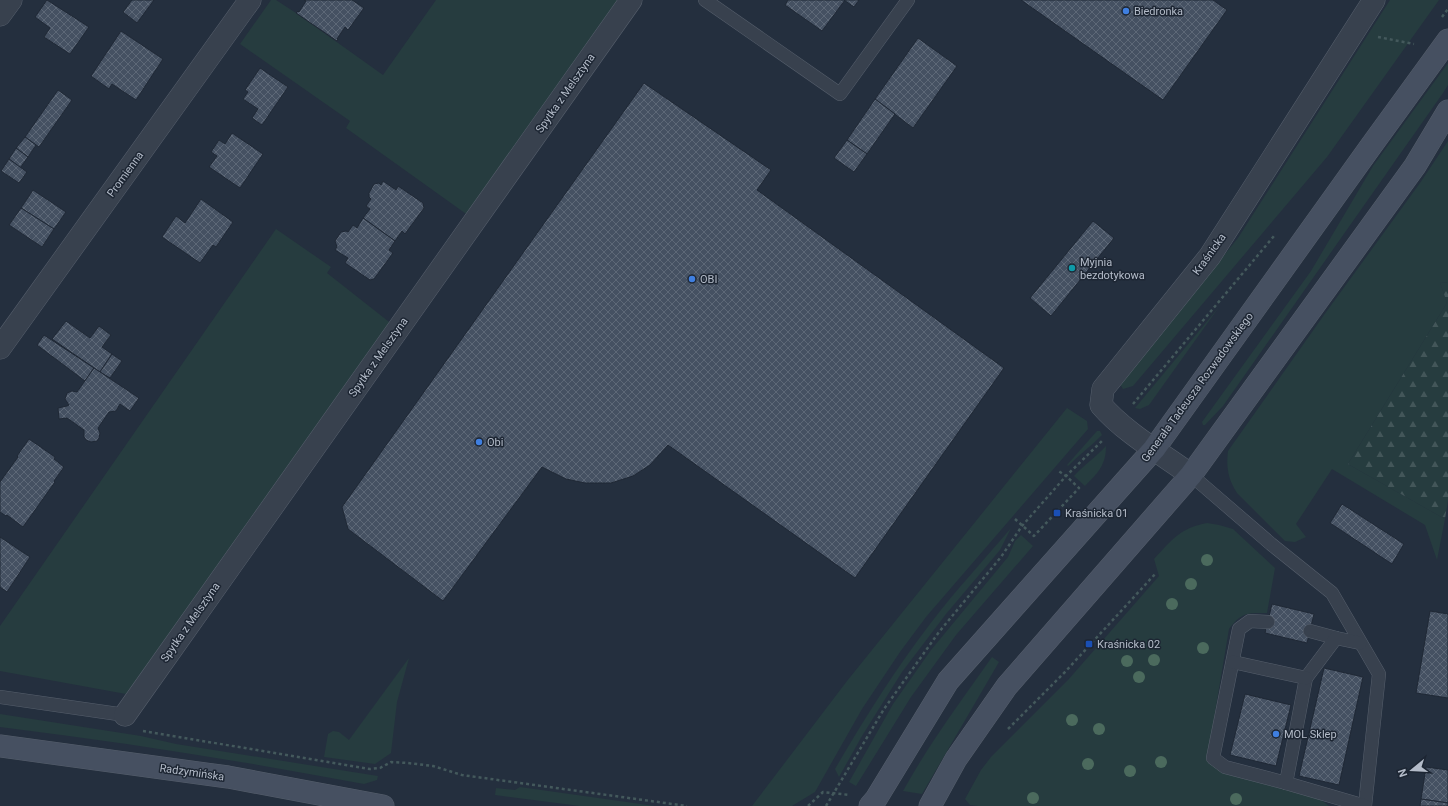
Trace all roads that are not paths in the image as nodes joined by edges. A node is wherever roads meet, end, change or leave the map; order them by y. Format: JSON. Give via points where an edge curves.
{"nodes":[{"id":1,"x":11,"y":0,"type":"edge"},
{"id":2,"x":250,"y":0,"type":"edge"},
{"id":3,"x":631,"y":0,"type":"edge"},
{"id":4,"x":705,"y":0,"type":"edge"},
{"id":5,"x":908,"y":0,"type":"edge"},
{"id":6,"x":1374,"y":0,"type":"edge"},
{"id":7,"x":0,"y":15,"type":"edge"},
{"id":8,"x":1448,"y":40,"type":"edge"},
{"id":9,"x":1448,"y":111,"type":"edge"},
{"id":10,"x":0,"y":348,"type":"edge"},
{"id":11,"x":1154,"y":449,"type":"junction"},
{"id":12,"x":1191,"y":475,"type":"junction"},
{"id":13,"x":1268,"y":622,"type":"dead end"},
{"id":14,"x":1310,"y":631,"type":"dead end"},
{"id":15,"x":1336,"y":638,"type":"junction"},
{"id":16,"x":1360,"y":643,"type":"junction"},
{"id":17,"x":1232,"y":662,"type":"junction"},
{"id":18,"x":1306,"y":678,"type":"junction"},
{"id":19,"x":0,"y":696,"type":"edge"},
{"id":20,"x":124,"y":715,"type":"joint"},
{"id":21,"x":1,"y":751,"type":"edge"},
{"id":22,"x":1286,"y":783,"type":"junction"},
{"id":23,"x":869,"y":802,"type":"edge"},
{"id":24,"x":383,"y":806,"type":"edge"},
{"id":25,"x":930,"y":806,"type":"edge"},
{"id":26,"x":1365,"y":806,"type":"edge"}],
"edges":[{"from":1,"to":7,"type":"street"},
{"from":2,"to":10,"type":"street","name":"Promienna"},
{"from":3,"to":20,"type":"street","name":"Spytka z Melsztyna"},
{"from":4,"to":5,"type":"lane","via":[[840,94]]},
{"from":6,"to":11,"type":"street","name":"Kraśnicka","via":[[1210,256],[1103,389],[1100,405]]},
{"from":8,"to":11,"type":"street","name":"Generała Tadeusza Rozwadowskiego"},
{"from":9,"to":12,"type":"street","via":[[1415,166]]},
{"from":11,"to":12,"type":"street","name":"Kraśnicka"},
{"from":11,"to":23,"type":"street","name":"Generała Tadeusza Rozwadowskiego","via":[[948,681]]},
{"from":12,"to":16,"type":"lane","via":[[1332,593]]},
{"from":12,"to":25,"type":"street","via":[[1007,686],[956,758]]},
{"from":13,"to":17,"type":"lane","via":[[1250,621],[1239,629]]},
{"from":14,"to":15,"type":"lane"},
{"from":15,"to":16,"type":"lane"},
{"from":15,"to":18,"type":"lane"},
{"from":16,"to":26,"type":"lane","via":[[1379,674]]},
{"from":17,"to":18,"type":"lane"},
{"from":17,"to":22,"type":"lane","via":[[1214,758],[1225,767]]},
{"from":18,"to":22,"type":"lane"},
{"from":19,"to":20,"type":"lane"},
{"from":21,"to":24,"type":"street","name":"Radzymińska","via":[[228,777]]},
{"from":22,"to":26,"type":"lane"}]}
